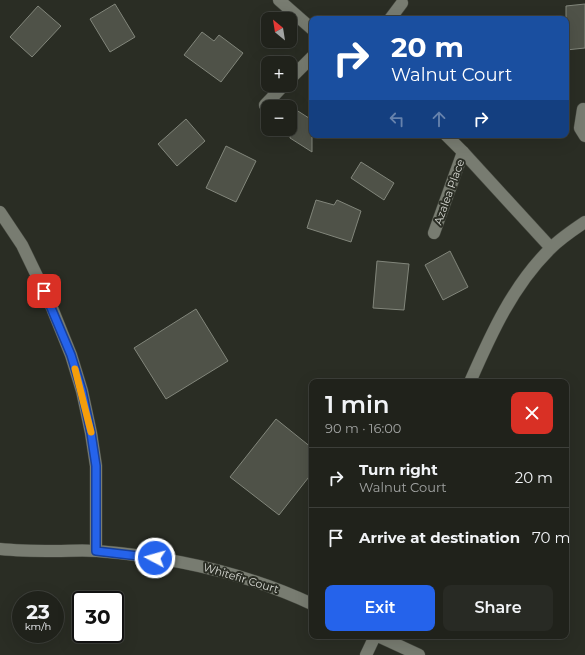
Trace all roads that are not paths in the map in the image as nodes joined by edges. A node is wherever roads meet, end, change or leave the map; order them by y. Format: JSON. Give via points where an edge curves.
{"nodes":[{"id":1,"x":278,"y":0,"type":"edge"},
{"id":2,"x":402,"y":4,"type":"dead end"},
{"id":3,"x":392,"y":16,"type":"edge"},
{"id":4,"x":309,"y":26,"type":"edge"},
{"id":5,"x":309,"y":60,"type":"edge"},
{"id":6,"x":297,"y":72,"type":"edge"},
{"id":7,"x":277,"y":92,"type":"edge"},
{"id":8,"x":269,"y":100,"type":"edge"},
{"id":9,"x":583,"y":109,"type":"dead end"},
{"id":10,"x":585,"y":136,"type":"edge"},
{"id":11,"x":449,"y":138,"type":"edge"},
{"id":12,"x":463,"y":152,"type":"junction"},
{"id":13,"x":0,"y":212,"type":"edge"},
{"id":14,"x":585,"y":222,"type":"edge"},
{"id":15,"x":434,"y":233,"type":"dead end"},
{"id":16,"x":551,"y":248,"type":"junction"},
{"id":17,"x":471,"y":379,"type":"edge"},
{"id":18,"x":0,"y":549,"type":"edge"},
{"id":19,"x":96,"y":551,"type":"junction"},
{"id":20,"x":309,"y":603,"type":"edge"},
{"id":21,"x":374,"y":639,"type":"edge"},
{"id":22,"x":383,"y":639,"type":"edge"},
{"id":23,"x":366,"y":655,"type":"edge"},
{"id":24,"x":419,"y":655,"type":"edge"}],
"edges":[{"from":1,"to":4,"type":"street"},
{"from":2,"to":3,"type":"street"},
{"from":5,"to":6,"type":"street"},
{"from":7,"to":8,"type":"street"},
{"from":9,"to":10,"type":"street","via":[[580,128]]},
{"from":11,"to":12,"type":"street"},
{"from":12,"to":15,"type":"street","name":"Azalea Place"},
{"from":12,"to":16,"type":"street"},
{"from":13,"to":19,"type":"street","via":[[22,246],[50,303],[82,391],[96,466]]},
{"from":14,"to":16,"type":"street"},
{"from":16,"to":17,"type":"street","via":[[503,311]]},
{"from":18,"to":19,"type":"street","name":"Whitefir Court"},
{"from":19,"to":20,"type":"street","name":"Whitefir Court","via":[[202,566],[237,575]]},
{"from":21,"to":23,"type":"street"},
{"from":22,"to":24,"type":"street"}]}
